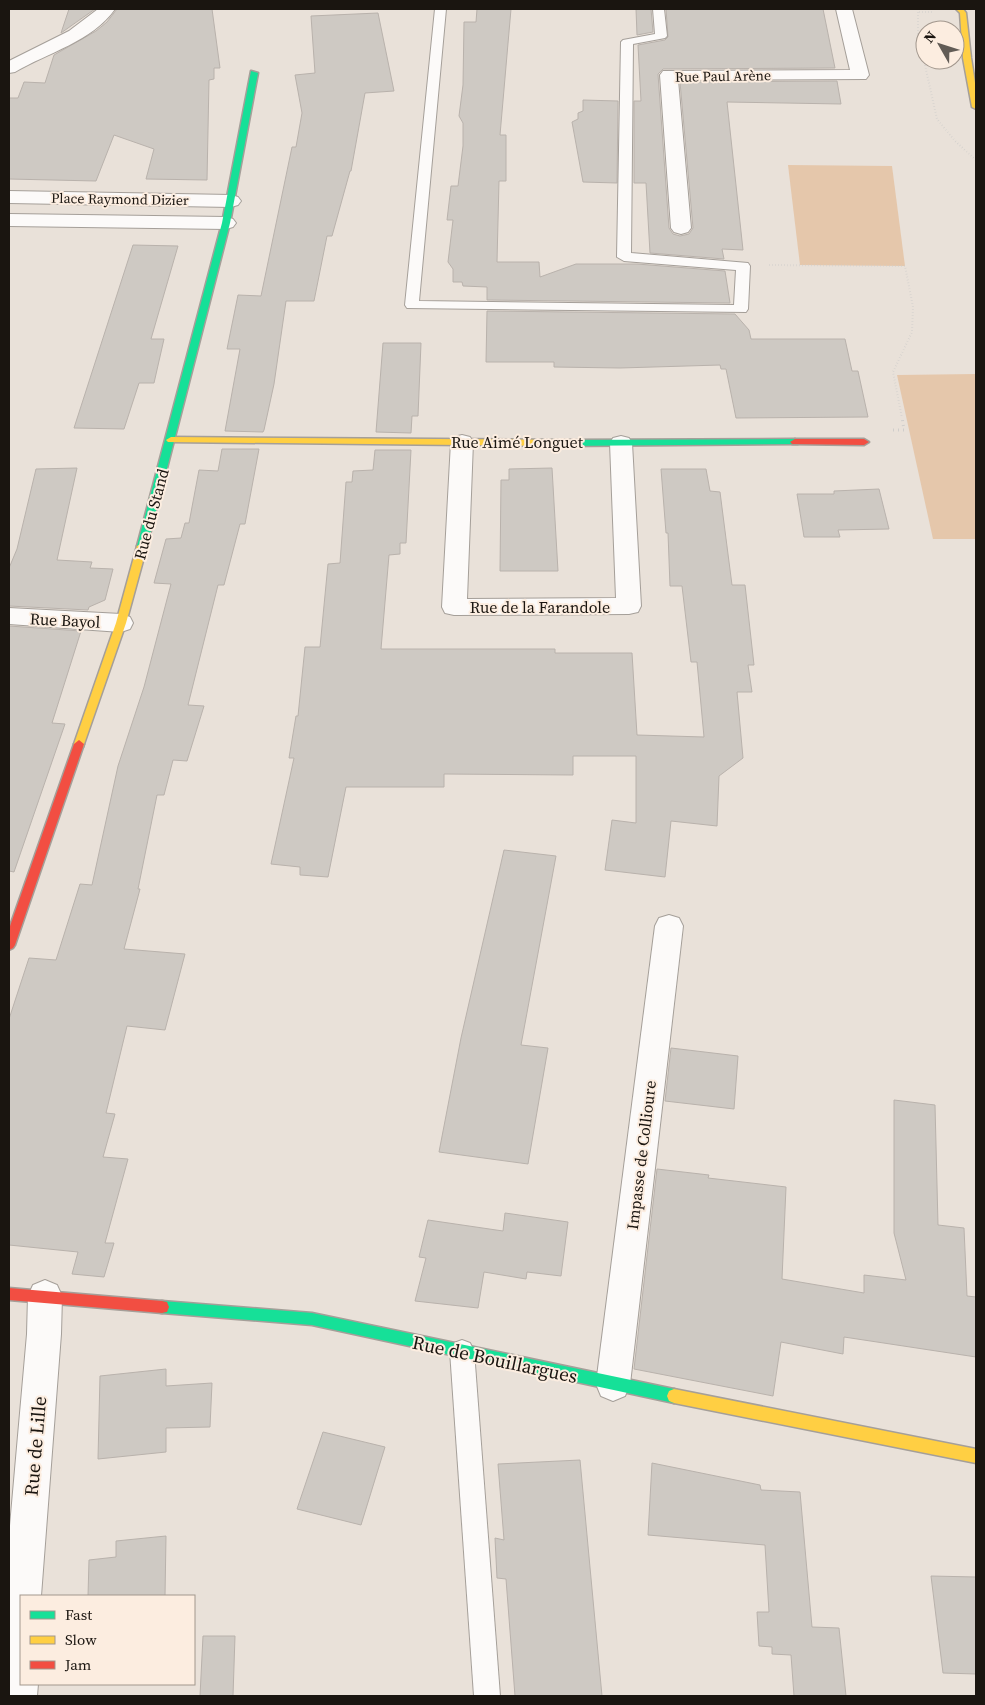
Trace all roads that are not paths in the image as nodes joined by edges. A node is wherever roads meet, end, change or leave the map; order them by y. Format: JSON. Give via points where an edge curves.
{"nodes":[{"id":1,"x":107,"y":9,"type":"edge"},
{"id":2,"x":440,"y":9,"type":"edge"},
{"id":3,"x":658,"y":9,"type":"edge"},
{"id":4,"x":844,"y":9,"type":"edge"},
{"id":5,"x":959,"y":9,"type":"edge"},
{"id":6,"x":9,"y":68,"type":"edge"},
{"id":7,"x":254,"y":73,"type":"dead end"},
{"id":8,"x":976,"y":107,"type":"edge"},
{"id":9,"x":9,"y":197,"type":"edge"},
{"id":10,"x":230,"y":201,"type":"junction"},
{"id":11,"x":9,"y":220,"type":"edge"},
{"id":12,"x":226,"y":223,"type":"junction"},
{"id":13,"x":682,"y":228,"type":"dead end"},
{"id":14,"x":171,"y":440,"type":"junction"},
{"id":15,"x":462,"y":442,"type":"junction"},
{"id":16,"x":864,"y":442,"type":"road end"},
{"id":17,"x":622,"y":443,"type":"junction"},
{"id":18,"x":9,"y":616,"type":"edge"},
{"id":19,"x":121,"y":623,"type":"junction"},
{"id":20,"x":669,"y":926,"type":"dead end"},
{"id":21,"x":9,"y":945,"type":"edge"},
{"id":22,"x":9,"y":1294,"type":"edge"},
{"id":23,"x":45,"y":1296,"type":"junction"},
{"id":24,"x":462,"y":1352,"type":"junction"},
{"id":25,"x":613,"y":1384,"type":"junction"},
{"id":26,"x":976,"y":1456,"type":"edge"},
{"id":27,"x":22,"y":1595,"type":"edge"},
{"id":28,"x":20,"y":1647,"type":"edge"},
{"id":29,"x":18,"y":1696,"type":"edge"},
{"id":30,"x":487,"y":1696,"type":"edge"}],
"edges":[{"from":1,"to":6,"type":"street","via":[[85,28]]},
{"from":2,"to":3,"type":"lane","via":[[412,304],[741,309],[743,266],[624,257],[627,42],[660,36]]},
{"from":4,"to":13,"type":"street","name":"Rue Paul Arène","via":[[860,74],[669,75]]},
{"from":5,"to":8,"type":"street","via":[[963,14]]},
{"from":7,"to":10,"type":"street","name":"Rue du Stand"},
{"from":9,"to":10,"type":"street","name":"Place Raymond Dizier"},
{"from":10,"to":12,"type":"street","name":"Rue du Stand"},
{"from":11,"to":12,"type":"street","name":"Place Raymond Dizier"},
{"from":12,"to":14,"type":"street","name":"Rue du Stand"},
{"from":14,"to":15,"type":"street","name":"Rue Aimé Longuet"},
{"from":14,"to":19,"type":"street","name":"Rue du Stand"},
{"from":15,"to":17,"type":"street","name":"Rue Aimé Longuet"},
{"from":15,"to":17,"type":"street","name":"Rue de la Farandole","via":[[454,607],[629,606]]},
{"from":16,"to":17,"type":"street","name":"Rue Aimé Longuet"},
{"from":18,"to":19,"type":"street","name":"Rue Bayol"},
{"from":19,"to":21,"type":"street","name":"Rue du Stand"},
{"from":20,"to":25,"type":"street","name":"Impasse de Collioure"},
{"from":22,"to":23,"type":"street","name":"Rue de Bouillargues"},
{"from":23,"to":24,"type":"street","name":"Rue de Bouillargues","via":[[312,1319]]},
{"from":23,"to":27,"type":"street","name":"Rue de Lille"},
{"from":24,"to":25,"type":"street","name":"Rue de Bouillargues"},
{"from":24,"to":30,"type":"lane"},
{"from":25,"to":26,"type":"street","name":"Rue de Bouillargues"},
{"from":28,"to":29,"type":"street"}]}
